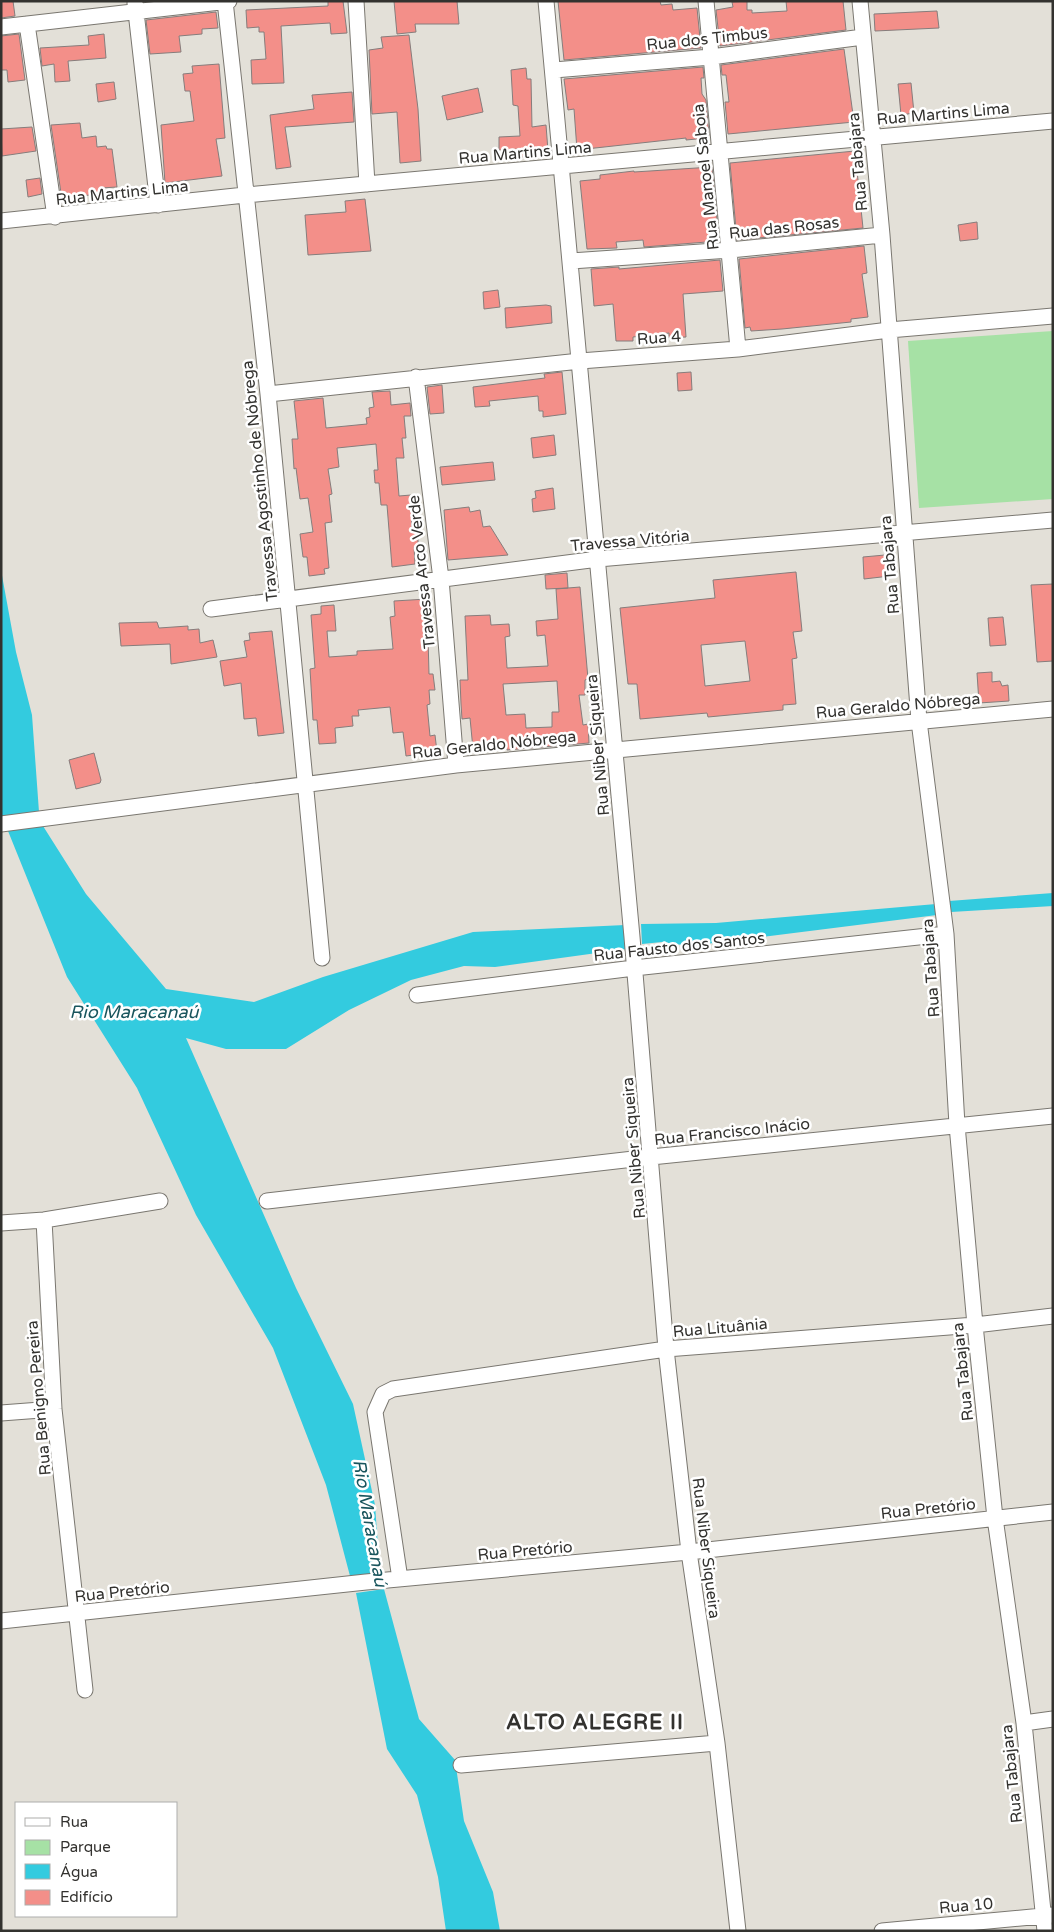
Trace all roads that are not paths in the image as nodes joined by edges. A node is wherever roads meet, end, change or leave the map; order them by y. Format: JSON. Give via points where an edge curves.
{"nodes":[{"id":1,"x":225,"y":1,"type":"edge"},
{"id":2,"x":229,"y":1,"type":"edge"},
{"id":3,"x":356,"y":1,"type":"edge"},
{"id":4,"x":546,"y":1,"type":"edge"},
{"id":5,"x":706,"y":1,"type":"edge"},
{"id":6,"x":860,"y":1,"type":"edge"},
{"id":7,"x":136,"y":6,"type":"edge"},
{"id":8,"x":28,"y":24,"type":"junction"},
{"id":9,"x":1,"y":27,"type":"edge"},
{"id":10,"x":863,"y":37,"type":"junction"},
{"id":11,"x":711,"y":57,"type":"junction"},
{"id":12,"x":554,"y":70,"type":"junction"},
{"id":13,"x":1053,"y":121,"type":"edge"},
{"id":14,"x":872,"y":136,"type":"junction"},
{"id":15,"x":721,"y":153,"type":"junction"},
{"id":16,"x":561,"y":166,"type":"junction"},
{"id":17,"x":367,"y":184,"type":"junction"},
{"id":18,"x":245,"y":195,"type":"junction"},
{"id":19,"x":158,"y":206,"type":"junction"},
{"id":20,"x":55,"y":217,"type":"junction"},
{"id":21,"x":1,"y":221,"type":"edge"},
{"id":22,"x":882,"y":235,"type":"junction"},
{"id":23,"x":730,"y":250,"type":"junction"},
{"id":24,"x":571,"y":261,"type":"junction"},
{"id":25,"x":1053,"y":316,"type":"edge"},
{"id":26,"x":889,"y":330,"type":"junction"},
{"id":27,"x":738,"y":349,"type":"junction"},
{"id":28,"x":580,"y":361,"type":"junction"},
{"id":29,"x":416,"y":377,"type":"junction"},
{"id":30,"x":268,"y":394,"type":"junction"},
{"id":31,"x":1053,"y":520,"type":"edge"},
{"id":32,"x":903,"y":533,"type":"junction"},
{"id":33,"x":598,"y":559,"type":"junction"},
{"id":34,"x":441,"y":579,"type":"junction"},
{"id":35,"x":288,"y":600,"type":"junction"},
{"id":36,"x":211,"y":610,"type":"dead end"},
{"id":37,"x":1053,"y":709,"type":"edge"},
{"id":38,"x":919,"y":721,"type":"junction"},
{"id":39,"x":615,"y":748,"type":"junction"},
{"id":40,"x":456,"y":765,"type":"junction"},
{"id":41,"x":306,"y":784,"type":"junction"},
{"id":42,"x":1,"y":824,"type":"edge"},
{"id":43,"x":946,"y":934,"type":"junction"},
{"id":44,"x":322,"y":958,"type":"dead end"},
{"id":45,"x":634,"y":968,"type":"junction"},
{"id":46,"x":417,"y":995,"type":"dead end"},
{"id":47,"x":1053,"y":1116,"type":"edge"},
{"id":48,"x":957,"y":1125,"type":"junction"},
{"id":49,"x":651,"y":1157,"type":"junction"},
{"id":50,"x":160,"y":1201,"type":"dead end"},
{"id":51,"x":267,"y":1201,"type":"dead end"},
{"id":52,"x":44,"y":1220,"type":"junction"},
{"id":53,"x":1,"y":1223,"type":"edge"},
{"id":54,"x":1053,"y":1316,"type":"edge"},
{"id":55,"x":975,"y":1324,"type":"junction"},
{"id":56,"x":666,"y":1349,"type":"junction"},
{"id":57,"x":54,"y":1409,"type":"junction"},
{"id":58,"x":1,"y":1414,"type":"edge"},
{"id":59,"x":1053,"y":1512,"type":"edge"},
{"id":60,"x":995,"y":1518,"type":"junction"},
{"id":61,"x":689,"y":1552,"type":"junction"},
{"id":62,"x":400,"y":1579,"type":"junction"},
{"id":63,"x":78,"y":1614,"type":"junction"},
{"id":64,"x":1,"y":1621,"type":"edge"},
{"id":65,"x":85,"y":1690,"type":"dead end"},
{"id":66,"x":1053,"y":1719,"type":"edge"},
{"id":67,"x":1024,"y":1723,"type":"junction"},
{"id":68,"x":717,"y":1743,"type":"junction"},
{"id":69,"x":461,"y":1765,"type":"dead end"},
{"id":70,"x":1047,"y":1920,"type":"edge"},
{"id":71,"x":738,"y":1931,"type":"edge"},
{"id":72,"x":882,"y":1931,"type":"edge"}],
"edges":[{"from":1,"to":2,"type":"street"},
{"from":1,"to":7,"type":"street"},
{"from":1,"to":18,"type":"street","name":"Travessa Agostinho de Nóbrega"},
{"from":3,"to":17,"type":"street"},
{"from":4,"to":12,"type":"street","name":"Rua Niber Siqueira"},
{"from":5,"to":11,"type":"street","name":"Rua Manoel Saboia"},
{"from":6,"to":10,"type":"street","name":"Rua Tabajara"},
{"from":7,"to":8,"type":"street"},
{"from":7,"to":19,"type":"street"},
{"from":8,"to":9,"type":"street"},
{"from":8,"to":20,"type":"street"},
{"from":10,"to":11,"type":"street","name":"Rua dos Timbus"},
{"from":10,"to":14,"type":"street","name":"Rua Tabajara"},
{"from":11,"to":12,"type":"street","name":"Rua dos Timbus"},
{"from":11,"to":15,"type":"street","name":"Rua Manoel Saboia"},
{"from":12,"to":16,"type":"street","name":"Rua Niber Siqueira"},
{"from":13,"to":14,"type":"street","name":"Rua Martins Lima"},
{"from":14,"to":15,"type":"street","name":"Rua Martins Lima"},
{"from":14,"to":22,"type":"street","name":"Rua Tabajara"},
{"from":15,"to":16,"type":"street","name":"Rua Martins Lima"},
{"from":15,"to":23,"type":"street","name":"Rua Manoel Saboia"},
{"from":16,"to":17,"type":"street","name":"Rua Martins Lima"},
{"from":16,"to":24,"type":"street","name":"Rua Niber Siqueira"},
{"from":17,"to":18,"type":"street","name":"Rua Martins Lima"},
{"from":18,"to":19,"type":"street","name":"Rua Martins Lima"},
{"from":18,"to":30,"type":"street","name":"Travessa Agostinho de Nóbrega"},
{"from":19,"to":20,"type":"street","name":"Rua Martins Lima"},
{"from":20,"to":21,"type":"street","name":"Rua Martins Lima"},
{"from":22,"to":23,"type":"street","name":"Rua das Rosas"},
{"from":22,"to":26,"type":"street","name":"Rua Tabajara"},
{"from":23,"to":24,"type":"street","name":"Rua das Rosas"},
{"from":23,"to":27,"type":"street","name":"Rua Manoel Saboia"},
{"from":24,"to":28,"type":"street","name":"Rua Niber Siqueira"},
{"from":25,"to":26,"type":"street","name":"Rua 4"},
{"from":26,"to":27,"type":"street","name":"Rua 4"},
{"from":26,"to":32,"type":"street","name":"Rua Tabajara"},
{"from":27,"to":28,"type":"street","name":"Rua 4"},
{"from":28,"to":29,"type":"street","name":"Rua 4"},
{"from":28,"to":33,"type":"street","name":"Rua Niber Siqueira"},
{"from":29,"to":30,"type":"street","name":"Rua 4"},
{"from":29,"to":34,"type":"street","name":"Travessa Arco Verde"},
{"from":30,"to":35,"type":"street","name":"Travessa Agostinho de Nóbrega"},
{"from":31,"to":32,"type":"street","name":"Travessa Vitória"},
{"from":32,"to":33,"type":"street","name":"Travessa Vitória"},
{"from":32,"to":38,"type":"street","name":"Rua Tabajara"},
{"from":33,"to":34,"type":"street","name":"Travessa Vitória"},
{"from":33,"to":39,"type":"street","name":"Rua Niber Siqueira"},
{"from":34,"to":35,"type":"street","name":"Travessa Vitória"},
{"from":34,"to":40,"type":"street","name":"Travessa Arco Verde"},
{"from":35,"to":36,"type":"street","name":"Travessa Vitória"},
{"from":35,"to":41,"type":"street","name":"Travessa Agostinho de Nóbrega"},
{"from":37,"to":38,"type":"street","name":"Rua Geraldo Nóbrega"},
{"from":38,"to":39,"type":"street","name":"Rua Geraldo Nóbrega"},
{"from":38,"to":43,"type":"street","name":"Rua Tabajara"},
{"from":39,"to":40,"type":"street","name":"Rua Geraldo Nóbrega"},
{"from":39,"to":45,"type":"street","name":"Rua Niber Siqueira"},
{"from":40,"to":41,"type":"street","name":"Rua Geraldo Nóbrega"},
{"from":41,"to":42,"type":"street","name":"Rua Geraldo Nóbrega"},
{"from":41,"to":44,"type":"street","name":"Travessa Agostinho de Nóbrega"},
{"from":43,"to":45,"type":"street","name":"Rua Fausto dos Santos"},
{"from":43,"to":48,"type":"street","name":"Rua Tabajara"},
{"from":45,"to":46,"type":"street","name":"Rua Fausto dos Santos"},
{"from":45,"to":49,"type":"street","name":"Rua Niber Siqueira"},
{"from":47,"to":48,"type":"street","name":"Rua Francisco Inácio"},
{"from":48,"to":49,"type":"street","name":"Rua Francisco Inácio"},
{"from":48,"to":55,"type":"street","name":"Rua Tabajara"},
{"from":49,"to":51,"type":"street","name":"Rua Francisco Inácio"},
{"from":49,"to":56,"type":"street","name":"Rua Niber Siqueira"},
{"from":50,"to":52,"type":"street"},
{"from":52,"to":53,"type":"street"},
{"from":52,"to":57,"type":"street","name":"Rua Benigno Pereira"},
{"from":54,"to":55,"type":"street","name":"Rua Lituânia"},
{"from":55,"to":56,"type":"street","name":"Rua Lituânia"},
{"from":55,"to":60,"type":"street","name":"Rua Tabajara"},
{"from":56,"to":61,"type":"street","name":"Rua Niber Siqueira"},
{"from":56,"to":62,"type":"street","name":"Rua Lituânia","via":[[392,1389],[383,1394],[375,1412]]},
{"from":57,"to":58,"type":"street"},
{"from":57,"to":63,"type":"street","name":"Rua Benigno Pereira"},
{"from":59,"to":60,"type":"street","name":"Rua Pretório"},
{"from":60,"to":61,"type":"street","name":"Rua Pretório"},
{"from":60,"to":67,"type":"street","name":"Rua Tabajara"},
{"from":61,"to":62,"type":"street","name":"Rua Pretório"},
{"from":61,"to":68,"type":"street","name":"Rua Niber Siqueira"},
{"from":62,"to":63,"type":"street","name":"Rua Pretório"},
{"from":63,"to":64,"type":"street","name":"Rua Pretório"},
{"from":63,"to":65,"type":"street","name":"Rua Benigno Pereira"},
{"from":66,"to":67,"type":"street"},
{"from":67,"to":70,"type":"street","name":"Rua Tabajara"},
{"from":68,"to":69,"type":"street"},
{"from":68,"to":71,"type":"street","name":"Rua Niber Siqueira"},
{"from":70,"to":72,"type":"street","name":"Rua 10"}]}
